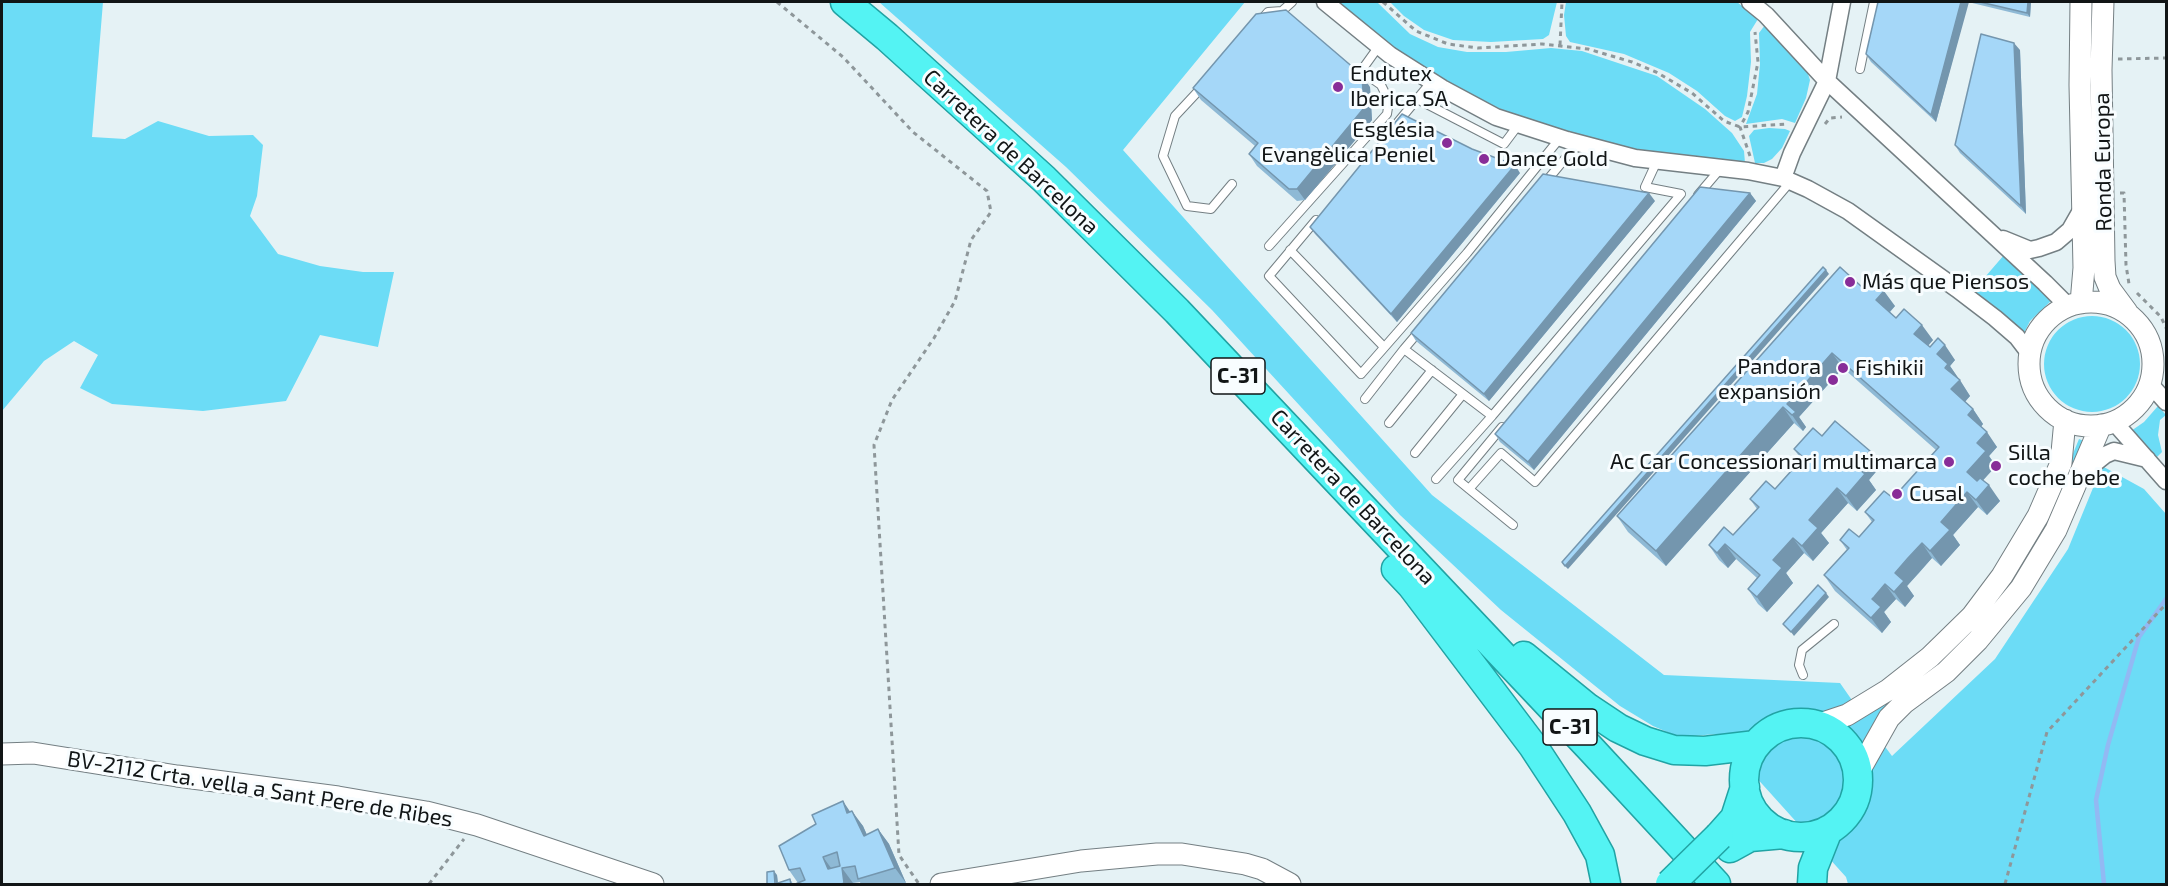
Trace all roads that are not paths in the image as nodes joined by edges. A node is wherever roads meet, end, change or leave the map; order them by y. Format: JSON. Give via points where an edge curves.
{"nodes":[{"id":1,"x":845,"y":2,"type":"edge"},
{"id":2,"x":1292,"y":2,"type":"edge"},
{"id":3,"x":1325,"y":2,"type":"edge"},
{"id":4,"x":1750,"y":2,"type":"edge"},
{"id":5,"x":1842,"y":2,"type":"edge"},
{"id":6,"x":1874,"y":2,"type":"edge"},
{"id":7,"x":2081,"y":2,"type":"edge"},
{"id":8,"x":2103,"y":2,"type":"edge"},
{"id":9,"x":1252,"y":30,"type":"edge"},
{"id":10,"x":1379,"y":46,"type":"junction"},
{"id":11,"x":1860,"y":69,"type":"dead end"},
{"id":12,"x":1432,"y":81,"type":"junction"},
{"id":13,"x":1827,"y":81,"type":"junction"},
{"id":14,"x":1206,"y":82,"type":"edge"},
{"id":15,"x":1417,"y":99,"type":"junction"},
{"id":16,"x":1519,"y":124,"type":"junction"},
{"id":17,"x":1395,"y":126,"type":"edge"},
{"id":18,"x":1560,"y":138,"type":"junction"},
{"id":19,"x":1578,"y":143,"type":"junction"},
{"id":20,"x":1657,"y":161,"type":"junction"},
{"id":21,"x":1721,"y":168,"type":"junction"},
{"id":22,"x":1787,"y":180,"type":"junction"},
{"id":23,"x":1232,"y":184,"type":"dead end"},
{"id":24,"x":1050,"y":185,"type":"junction"},
{"id":25,"x":1538,"y":191,"type":"edge"},
{"id":26,"x":1695,"y":198,"type":"edge"},
{"id":27,"x":2082,"y":209,"type":"junction"},
{"id":28,"x":1320,"y":215,"type":"edge"},
{"id":29,"x":1994,"y":236,"type":"junction"},
{"id":30,"x":1269,"y":246,"type":"dead end"},
{"id":31,"x":1290,"y":250,"type":"junction"},
{"id":32,"x":2074,"y":304,"type":"junction"},
{"id":33,"x":2129,"y":315,"type":"junction"},
{"id":34,"x":1427,"y":322,"type":"edge"},
{"id":35,"x":1384,"y":347,"type":"junction"},
{"id":36,"x":1404,"y":349,"type":"junction"},
{"id":37,"x":2030,"y":354,"type":"junction"},
{"id":38,"x":1432,"y":370,"type":"junction"},
{"id":39,"x":2150,"y":384,"type":"junction"},
{"id":40,"x":1463,"y":394,"type":"junction"},
{"id":41,"x":1365,"y":399,"type":"dead end"},
{"id":42,"x":2166,"y":402,"type":"edge"},
{"id":43,"x":1492,"y":416,"type":"junction"},
{"id":44,"x":1510,"y":417,"type":"edge"},
{"id":45,"x":2065,"y":420,"type":"junction"},
{"id":46,"x":1389,"y":423,"type":"dead end"},
{"id":47,"x":2107,"y":424,"type":"junction"},
{"id":48,"x":1415,"y":453,"type":"dead end"},
{"id":49,"x":2147,"y":459,"type":"junction"},
{"id":50,"x":2079,"y":475,"type":"junction"},
{"id":51,"x":1436,"y":479,"type":"dead end"},
{"id":52,"x":2166,"y":481,"type":"edge"},
{"id":53,"x":1469,"y":489,"type":"junction"},
{"id":54,"x":1513,"y":525,"type":"dead end"},
{"id":55,"x":1422,"y":571,"type":"junction"},
{"id":56,"x":1428,"y":609,"type":"junction"},
{"id":57,"x":1834,"y":624,"type":"dead end"},
{"id":58,"x":1803,"y":675,"type":"dead end"},
{"id":59,"x":1896,"y":697,"type":"junction"},
{"id":60,"x":1817,"y":725,"type":"junction"},
{"id":61,"x":1756,"y":745,"type":"junction"},
{"id":62,"x":2,"y":754,"type":"edge"},
{"id":63,"x":1858,"y":773,"type":"junction"},
{"id":64,"x":1745,"y":787,"type":"junction"},
{"id":65,"x":1828,"y":830,"type":"junction"},
{"id":66,"x":1784,"y":834,"type":"junction"},
{"id":67,"x":1724,"y":842,"type":"junction"},
{"id":68,"x":653,"y":885,"type":"edge"},
{"id":69,"x":941,"y":885,"type":"edge"},
{"id":70,"x":1290,"y":885,"type":"edge"},
{"id":71,"x":1606,"y":885,"type":"edge"},
{"id":72,"x":1670,"y":885,"type":"edge"},
{"id":73,"x":1691,"y":885,"type":"edge"},
{"id":74,"x":1716,"y":885,"type":"edge"},
{"id":75,"x":1812,"y":885,"type":"edge"}],
"edges":[{"from":1,"to":24,"type":"highway","name":"Carretera de Barcelona","number":"C-31"},
{"from":2,"to":9,"type":"lane","via":[[1282,11],[1268,12]]},
{"from":3,"to":10,"type":"street"},
{"from":4,"to":13,"type":"street"},
{"from":5,"to":13,"type":"street"},
{"from":6,"to":11,"type":"lane"},
{"from":7,"to":27,"type":"street","name":"Ronda Europa"},
{"from":8,"to":33,"type":"street","name":"Ronda Europa","via":[[2105,277]]},
{"from":10,"to":12,"type":"street"},
{"from":10,"to":30,"type":"lane","via":[[1361,71],[1381,85],[1389,101],[1387,114]]},
{"from":12,"to":15,"type":"lane"},
{"from":12,"to":16,"type":"street","via":[[1496,117]]},
{"from":13,"to":22,"type":"street","via":[[1792,153]]},
{"from":13,"to":29,"type":"street"},
{"from":14,"to":23,"type":"lane","via":[[1175,117],[1163,156],[1187,206],[1211,209]]},
{"from":15,"to":16,"type":"lane","via":[[1504,144]]},
{"from":15,"to":17,"type":"lane"},
{"from":16,"to":18,"type":"street"},
{"from":18,"to":19,"type":"street"},
{"from":18,"to":35,"type":"lane"},
{"from":19,"to":20,"type":"street"},
{"from":19,"to":25,"type":"lane"},
{"from":20,"to":21,"type":"street"},
{"from":20,"to":43,"type":"lane","via":[[1645,187],[1682,194]]},
{"from":21,"to":22,"type":"street"},
{"from":21,"to":26,"type":"lane"},
{"from":22,"to":37,"type":"street","via":[[1848,211],[1885,237],[1995,318]]},
{"from":22,"to":53,"type":"lane","via":[[1535,482],[1501,453]]},
{"from":24,"to":55,"type":"highway","name":"Carretera de Barcelona","number":"C-31","via":[[1177,311]]},
{"from":24,"to":56,"type":"highway","via":[[1050,199],[1244,402],[1412,586]]},
{"from":27,"to":29,"type":"street","via":[[2070,230],[2039,249],[2030,250]]},
{"from":27,"to":32,"type":"street","name":"Ronda Europa","via":[[2084,268]]},
{"from":28,"to":31,"type":"lane"},
{"from":29,"to":32,"type":"street"},
{"from":31,"to":35,"type":"lane"},
{"from":31,"to":35,"type":"lane","via":[[1269,276],[1360,374]]},
{"from":32,"to":33,"type":"street","name":"Ronda Europa","via":[[2104,303]]},
{"from":32,"to":37,"type":"street","via":[[2043,325]]},
{"from":33,"to":39,"type":"street","name":"Ronda Europa","via":[[2143,330],[2152,349]]},
{"from":34,"to":36,"type":"lane"},
{"from":36,"to":38,"type":"lane"},
{"from":36,"to":41,"type":"lane"},
{"from":37,"to":45,"type":"street","via":[[2030,374],[2037,393],[2048,409]]},
{"from":38,"to":40,"type":"lane"},
{"from":38,"to":46,"type":"lane"},
{"from":39,"to":42,"type":"street"},
{"from":39,"to":47,"type":"street","name":"Ronda Europa","via":[[2136,407]]},
{"from":40,"to":43,"type":"lane"},
{"from":40,"to":48,"type":"lane"},
{"from":43,"to":51,"type":"lane"},
{"from":44,"to":53,"type":"lane","via":[[1458,480]]},
{"from":45,"to":47,"type":"street","via":[[2079,425]]},
{"from":45,"to":59,"type":"street","via":[[2061,463],[2038,516],[2002,576],[1972,616]]},
{"from":47,"to":49,"type":"street"},
{"from":47,"to":50,"type":"street","name":"Ronda Europa"},
{"from":49,"to":50,"type":"street","via":[[2114,452]]},
{"from":49,"to":52,"type":"street"},
{"from":50,"to":59,"type":"street","name":"Ronda Europa","via":[[2046,549],[2005,610],[1946,672]]},
{"from":53,"to":54,"type":"lane"},
{"from":55,"to":61,"type":"highway","via":[[1441,577],[1545,674],[1618,728],[1674,750]]},
{"from":55,"to":74,"type":"highway","name":"Carretera de Barcelona","number":"C-31"},
{"from":56,"to":71,"type":"highway","via":[[1533,746],[1577,813],[1600,855]]},
{"from":56,"to":73,"type":"highway","via":[[1458,635]]},
{"from":57,"to":58,"type":"lane","via":[[1802,650],[1799,665]]},
{"from":59,"to":60,"type":"street"},
{"from":59,"to":63,"type":"street","via":[[1889,718]]},
{"from":60,"to":61,"type":"highway","via":[[1784,726],[1768,733]]},
{"from":60,"to":63,"type":"highway","via":[[1846,745]]},
{"from":61,"to":64,"type":"highway","via":[[1746,765]]},
{"from":62,"to":68,"type":"street","name":"BV-2112 Crta. vella a Sant Pere de Ribes","via":[[33,753],[426,812],[477,825]]},
{"from":63,"to":65,"type":"highway","via":[[1852,806]]},
{"from":64,"to":66,"type":"highway","via":[[1758,816]]},
{"from":64,"to":67,"type":"highway"},
{"from":65,"to":66,"type":"highway","via":[[1803,837]]},
{"from":65,"to":75,"type":"highway","via":[[1813,868]]},
{"from":66,"to":67,"type":"highway"},
{"from":67,"to":72,"type":"highway","bridge":true},
{"from":67,"to":73,"type":"highway"},
{"from":69,"to":70,"type":"street","via":[[1081,861],[1182,854],[1245,864]]}]}
